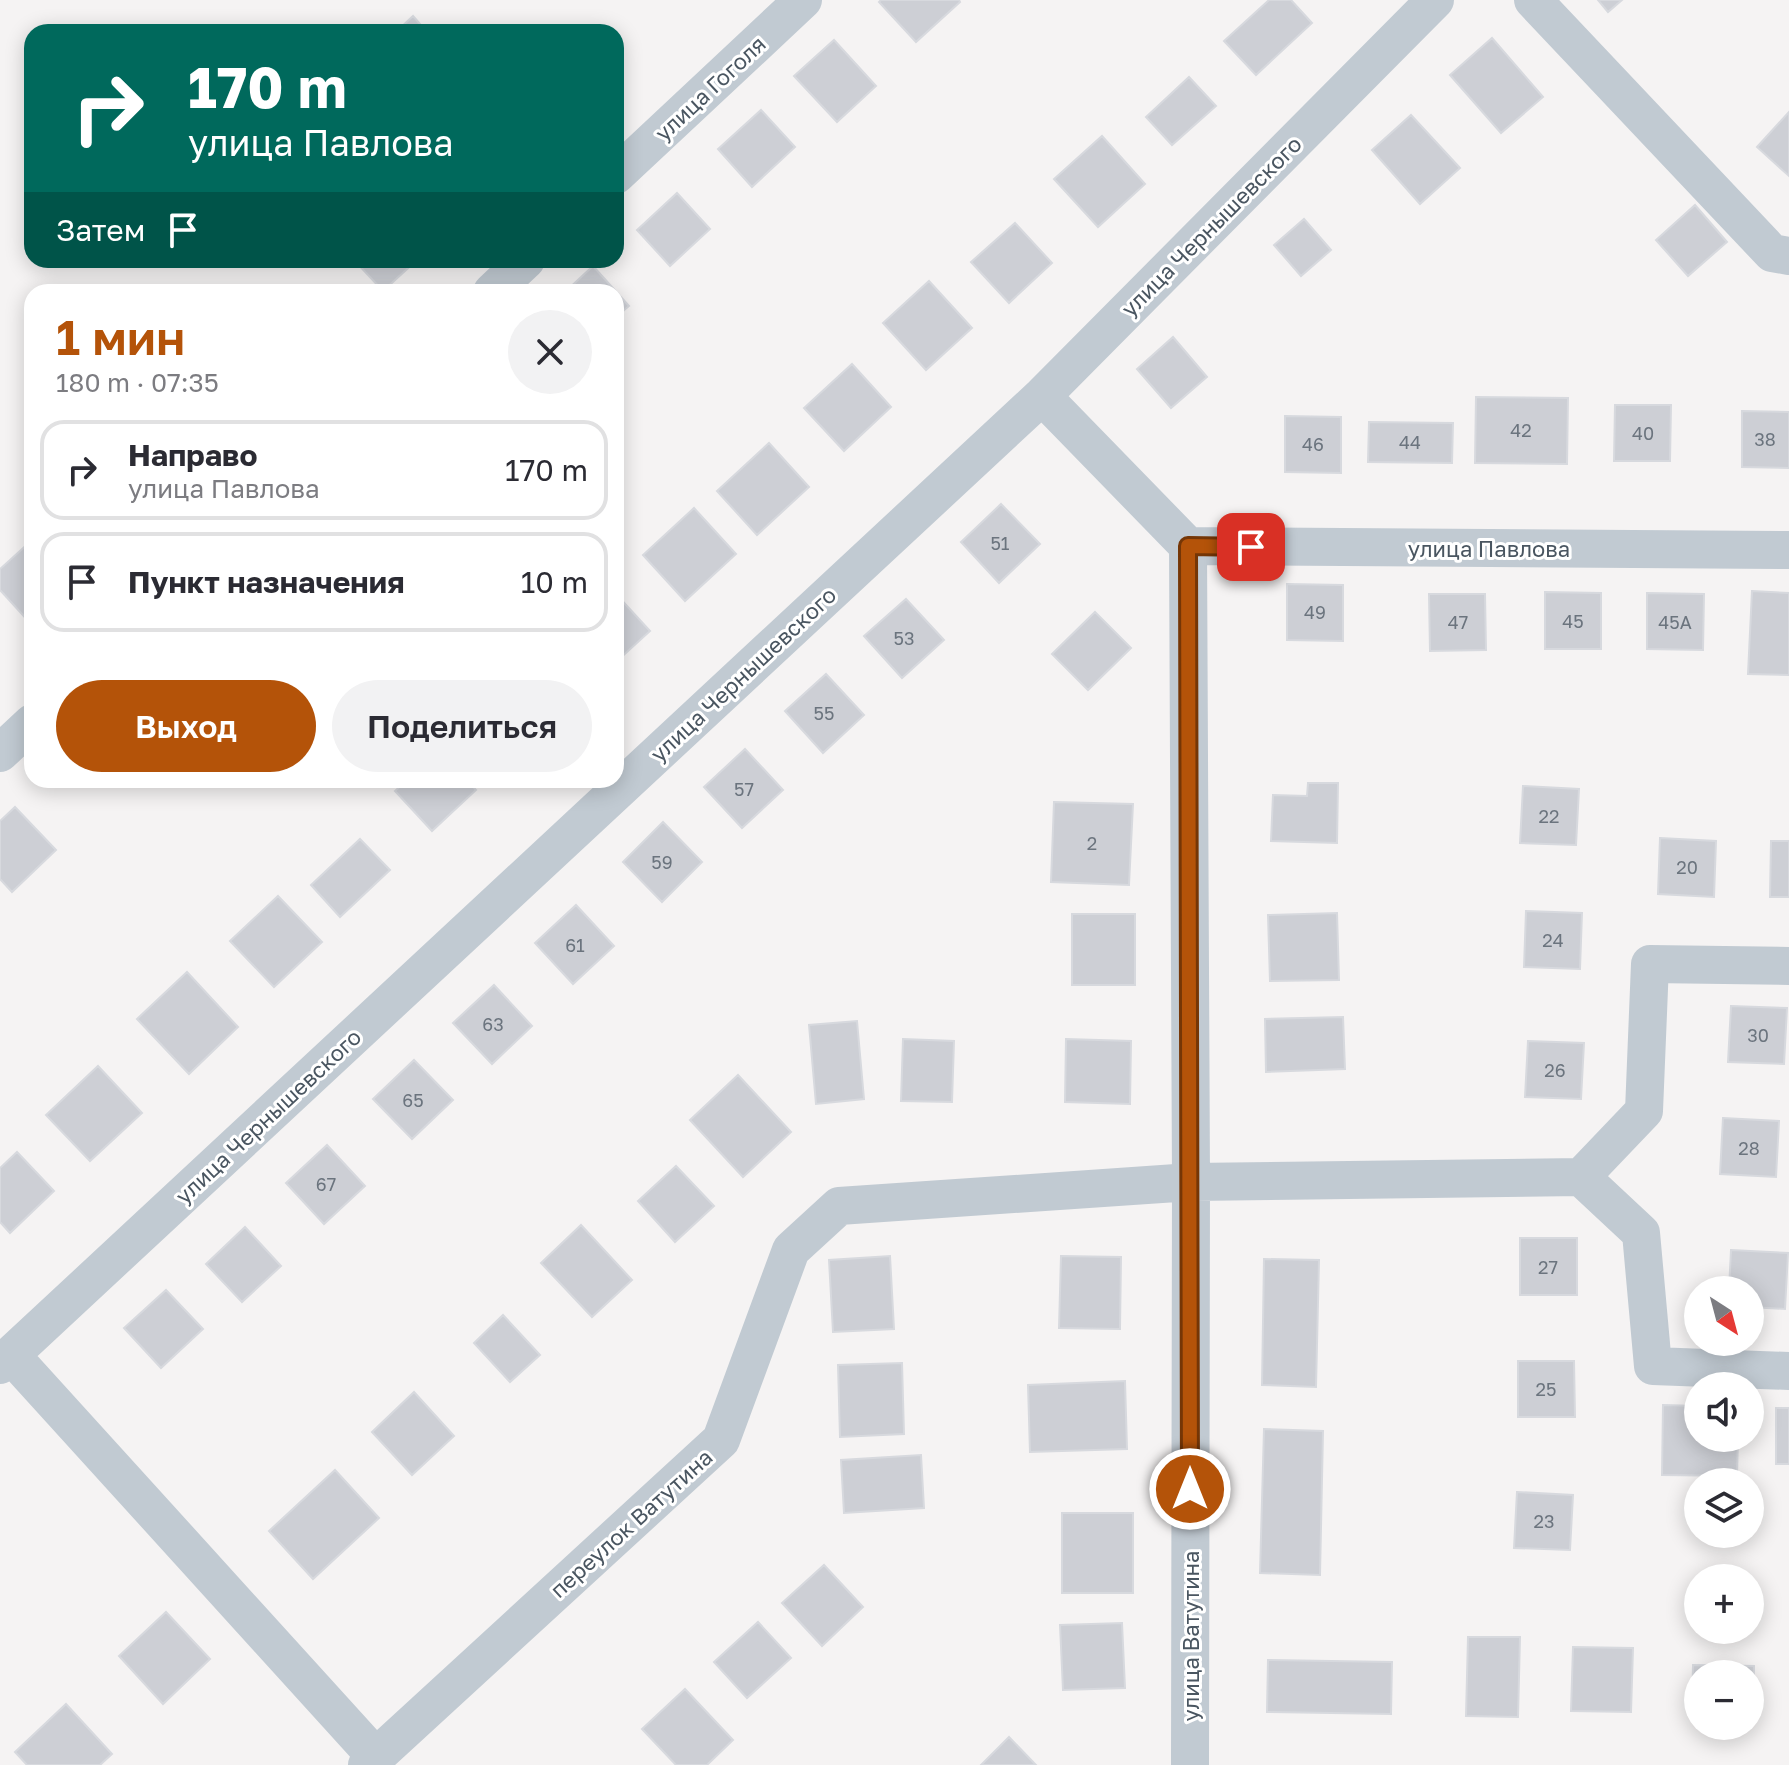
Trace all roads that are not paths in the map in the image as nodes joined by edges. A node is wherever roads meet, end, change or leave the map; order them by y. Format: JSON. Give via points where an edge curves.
{"nodes":[{"id":1,"x":803,"y":0,"type":"edge"},
{"id":2,"x":1435,"y":0,"type":"edge"},
{"id":3,"x":1533,"y":0,"type":"edge"},
{"id":4,"x":624,"y":168,"type":"edge"},
{"id":5,"x":1789,"y":256,"type":"edge"},
{"id":6,"x":518,"y":268,"type":"edge"},
{"id":7,"x":500,"y":284,"type":"edge"},
{"id":8,"x":1042,"y":396,"type":"junction"},
{"id":9,"x":1188,"y":546,"type":"junction"},
{"id":10,"x":1789,"y":550,"type":"edge"},
{"id":11,"x":24,"y":730,"type":"edge"},
{"id":12,"x":0,"y":753,"type":"edge"},
{"id":13,"x":624,"y":785,"type":"edge"},
{"id":14,"x":621,"y":788,"type":"edge"},
{"id":15,"x":1789,"y":966,"type":"edge"},
{"id":16,"x":1581,"y":1177,"type":"junction"},
{"id":17,"x":1191,"y":1182,"type":"junction"},
{"id":18,"x":6,"y":1360,"type":"edge"},
{"id":19,"x":1789,"y":1371,"type":"edge"},
{"id":20,"x":371,"y":1761,"type":"edge"},
{"id":21,"x":1190,"y":1765,"type":"edge"}],
"edges":[{"from":1,"to":4,"type":"street","name":"улица Гоголя"},
{"from":2,"to":8,"type":"street","name":"улица Чернышевского"},
{"from":3,"to":5,"type":"street","via":[[1772,253]]},
{"from":6,"to":7,"type":"street"},
{"from":8,"to":9,"type":"street"},
{"from":8,"to":13,"type":"street","name":"улица Чернышевского"},
{"from":9,"to":10,"type":"street","name":"улица Павлова"},
{"from":9,"to":17,"type":"street","name":"улица Ватутина"},
{"from":11,"to":12,"type":"street"},
{"from":14,"to":18,"type":"street","name":"улица Чернышевского"},
{"from":15,"to":16,"type":"street","via":[[1650,964],[1644,1111]]},
{"from":16,"to":17,"type":"street","name":"переулок Ватутина"},
{"from":16,"to":19,"type":"street","via":[[1641,1233],[1653,1366]]},
{"from":17,"to":20,"type":"street","name":"переулок Ватутина","via":[[839,1206],[791,1250],[721,1440]]},
{"from":17,"to":21,"type":"street","name":"улица Ватутина"},
{"from":18,"to":20,"type":"street"}]}
